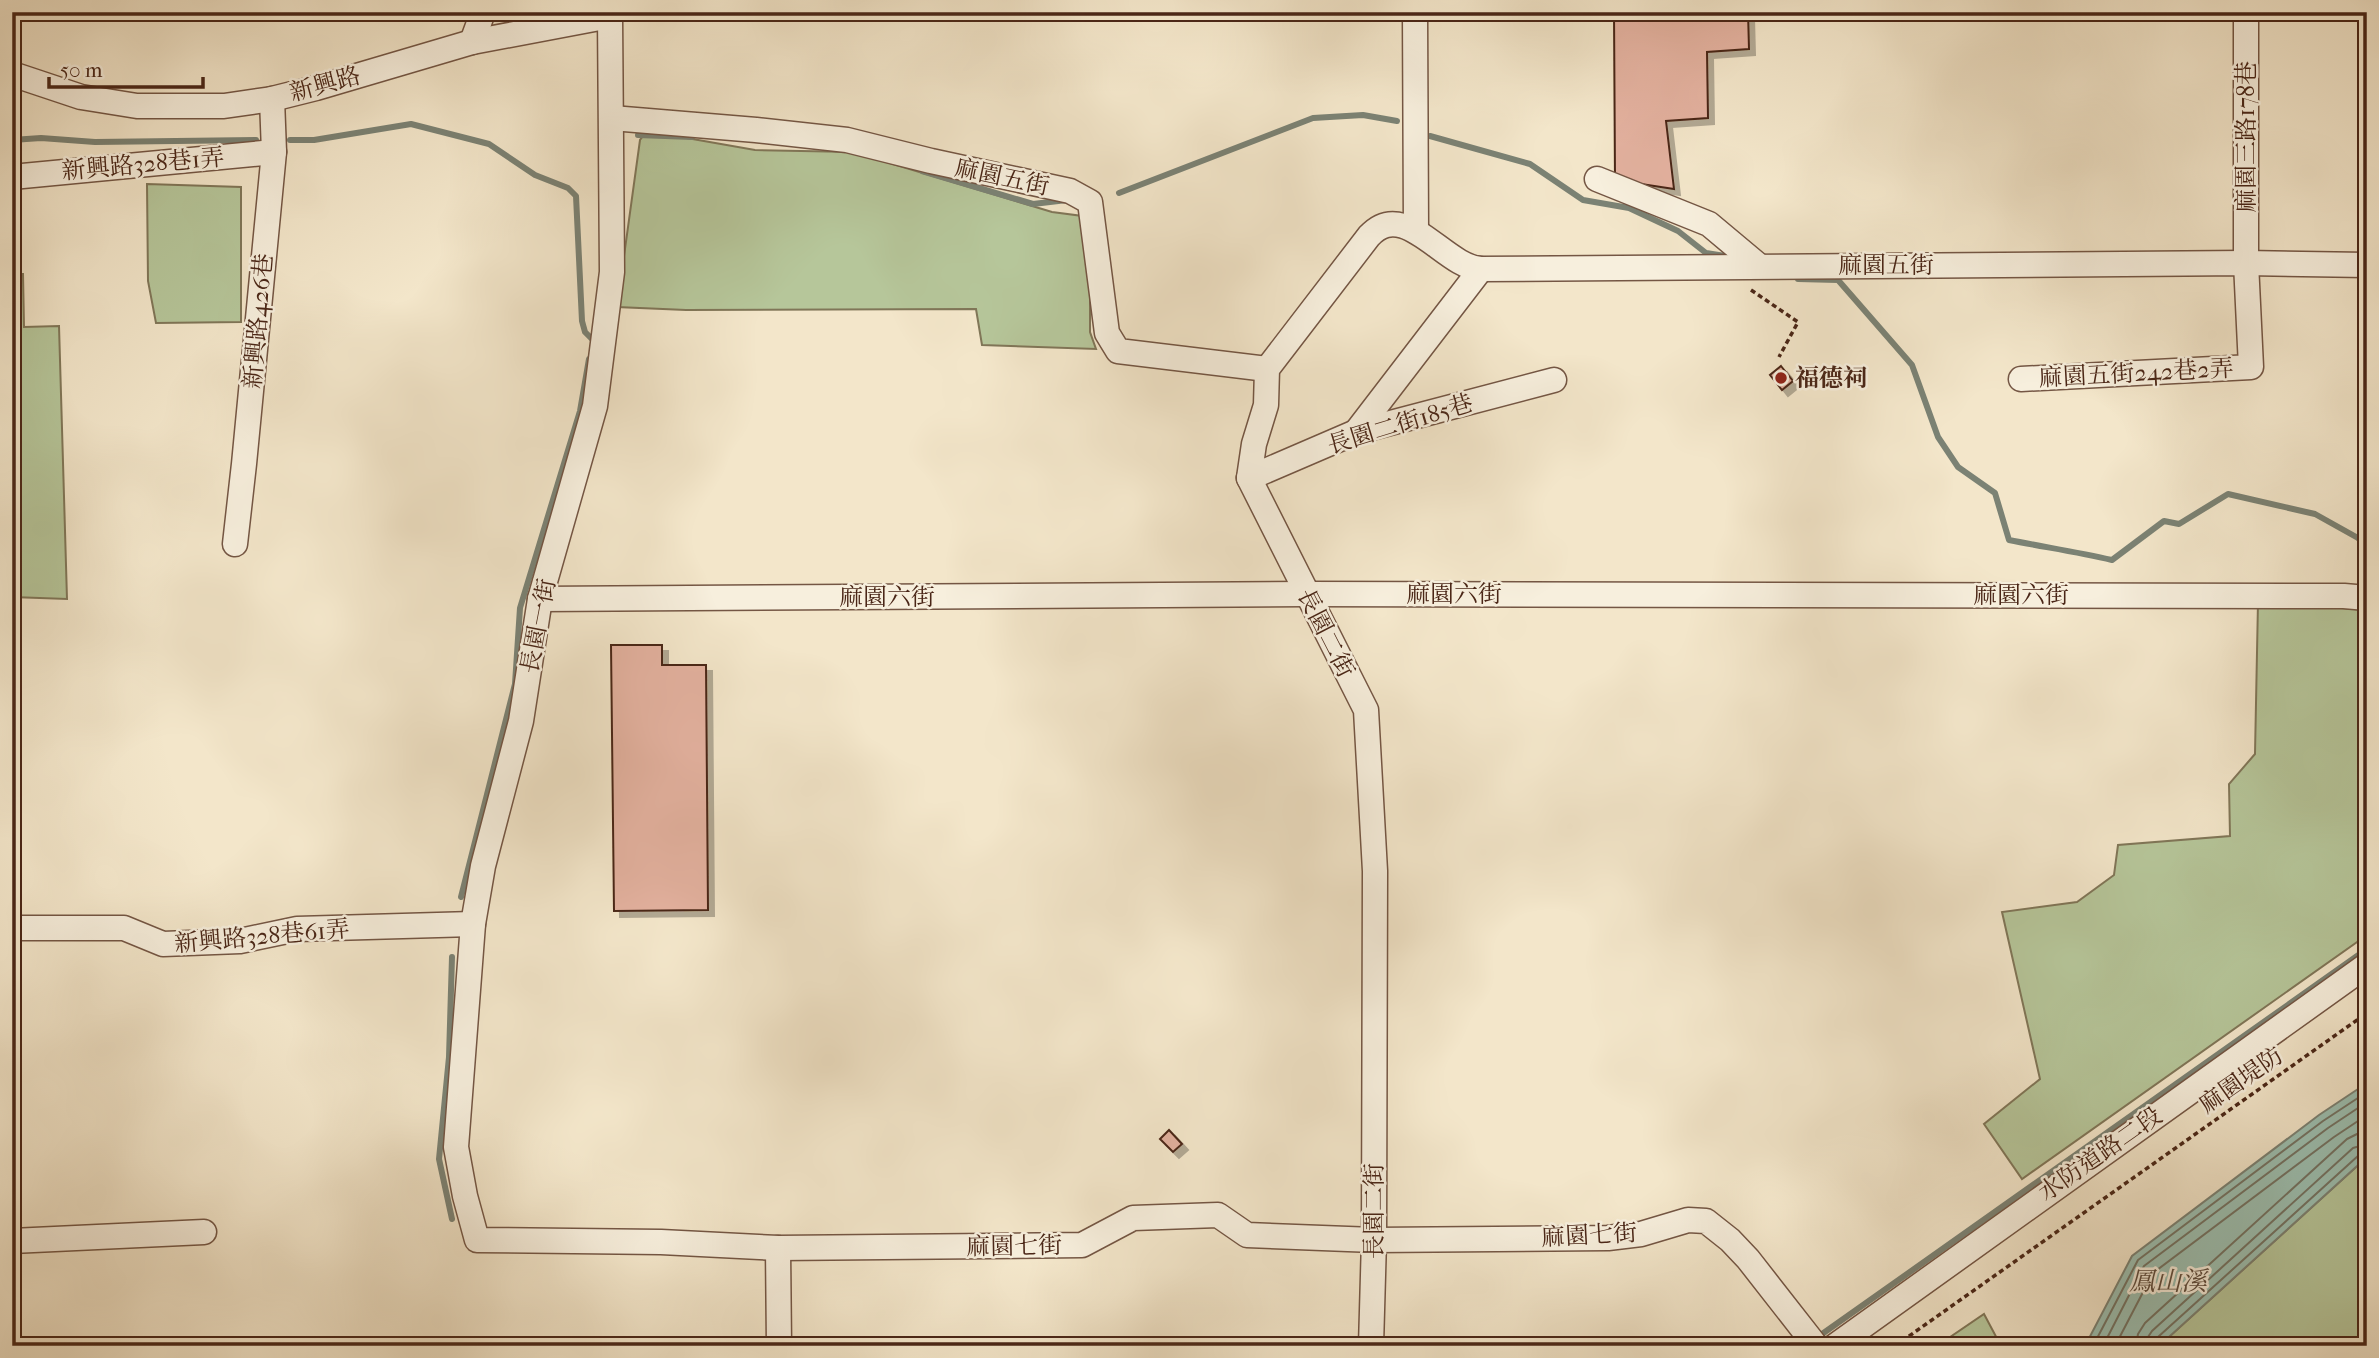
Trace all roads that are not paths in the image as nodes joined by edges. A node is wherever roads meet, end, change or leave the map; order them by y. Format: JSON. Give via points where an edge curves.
{"nodes":[{"id":1,"x":483,"y":12,"type":"edge"},
{"id":2,"x":1415,"y":12,"type":"edge"},
{"id":3,"x":2246,"y":12,"type":"edge"},
{"id":4,"x":612,"y":14,"type":"edge"},
{"id":5,"x":472,"y":42,"type":"junction"},
{"id":6,"x":12,"y":74,"type":"edge"},
{"id":7,"x":272,"y":99,"type":"junction"},
{"id":8,"x":611,"y":118,"type":"junction"},
{"id":9,"x":274,"y":152,"type":"junction"},
{"id":10,"x":12,"y":177,"type":"edge"},
{"id":11,"x":1597,"y":179,"type":"dead end"},
{"id":12,"x":1416,"y":231,"type":"junction"},
{"id":13,"x":2246,"y":263,"type":"junction"},
{"id":14,"x":2367,"y":265,"type":"edge"},
{"id":15,"x":1481,"y":268,"type":"junction"},
{"id":16,"x":1752,"y":276,"type":"junction"},
{"id":17,"x":2251,"y":367,"type":"joint"},
{"id":18,"x":1267,"y":369,"type":"junction"},
{"id":19,"x":2021,"y":379,"type":"dead end"},
{"id":20,"x":1554,"y":380,"type":"dead end"},
{"id":21,"x":1356,"y":432,"type":"junction"},
{"id":22,"x":1249,"y":478,"type":"junction"},
{"id":23,"x":235,"y":544,"type":"dead end"},
{"id":24,"x":1306,"y":594,"type":"junction"},
{"id":25,"x":2367,"y":598,"type":"edge"},
{"id":26,"x":540,"y":599,"type":"junction"},
{"id":27,"x":473,"y":925,"type":"junction"},
{"id":28,"x":12,"y":928,"type":"edge"},
{"id":29,"x":2367,"y":965,"type":"edge"},
{"id":30,"x":204,"y":1232,"type":"dead end"},
{"id":31,"x":477,"y":1240,"type":"joint"},
{"id":32,"x":1374,"y":1240,"type":"junction"},
{"id":33,"x":12,"y":1241,"type":"edge"},
{"id":34,"x":778,"y":1248,"type":"junction"},
{"id":35,"x":1811,"y":1340,"type":"edge"},
{"id":36,"x":779,"y":1346,"type":"edge"},
{"id":37,"x":1371,"y":1346,"type":"edge"},
{"id":38,"x":1835,"y":1346,"type":"edge"}],
"edges":[{"from":1,"to":5,"type":"street"},
{"from":2,"to":12,"type":"street"},
{"from":3,"to":13,"type":"street","name":"麻園三路178巷"},
{"from":4,"to":5,"type":"street","name":"新興路"},
{"from":4,"to":8,"type":"street","name":"長園一街"},
{"from":5,"to":7,"type":"street","name":"新興路"},
{"from":6,"to":7,"type":"street","name":"新興路","via":[[81,97],[137,106],[224,106]]},
{"from":7,"to":9,"type":"street","name":"新興路426巷"},
{"from":8,"to":18,"type":"street","name":"麻園五街","via":[[847,140],[1070,191],[1090,202],[1107,333],[1118,351]]},
{"from":8,"to":26,"type":"street","name":"長園一街","via":[[612,272],[595,406]]},
{"from":9,"to":10,"type":"street","name":"新興路328巷1弄"},
{"from":9,"to":23,"type":"street","name":"新興路426巷"},
{"from":11,"to":16,"type":"street","via":[[1709,224]]},
{"from":12,"to":15,"type":"street","name":"麻園五街","via":[[1463,265]]},
{"from":12,"to":18,"type":"street","via":[[1387,224],[1377,228]]},
{"from":13,"to":14,"type":"street","name":"麻園五街"},
{"from":13,"to":16,"type":"street","name":"麻園五街"},
{"from":13,"to":17,"type":"street","name":"麻園三路178巷"},
{"from":15,"to":16,"type":"street","name":"麻園五街"},
{"from":15,"to":21,"type":"street"},
{"from":17,"to":19,"type":"street","name":"麻園五街242巷2弄"},
{"from":18,"to":22,"type":"street","via":[[1266,405]]},
{"from":20,"to":21,"type":"street","name":"長園二街185巷"},
{"from":21,"to":22,"type":"street","name":"長園二街185巷"},
{"from":22,"to":24,"type":"street","name":"長園二街"},
{"from":24,"to":25,"type":"street","name":"麻園六街"},
{"from":24,"to":26,"type":"street","name":"麻園六街"},
{"from":24,"to":32,"type":"street","name":"長園二街","via":[[1366,710],[1375,871]]},
{"from":26,"to":27,"type":"street","name":"長園一街","via":[[521,721]]},
{"from":27,"to":28,"type":"street","name":"新興路328巷61弄","via":[[297,929],[240,941],[163,944],[124,928]]},
{"from":27,"to":31,"type":"street","name":"長園一街","via":[[456,1147]]},
{"from":29,"to":38,"type":"street","name":"水防道路二段"},
{"from":30,"to":33,"type":"street"},
{"from":31,"to":34,"type":"street","name":"麻園七街"},
{"from":32,"to":34,"type":"street","name":"麻園七街","via":[[1247,1235],[1218,1216],[1133,1218],[1082,1245]]},
{"from":32,"to":35,"type":"street","name":"麻園七街","via":[[1608,1238],[1688,1220],[1706,1221],[1748,1259]]},
{"from":32,"to":37,"type":"street","name":"長園二街"},
{"from":34,"to":36,"type":"street"}]}
